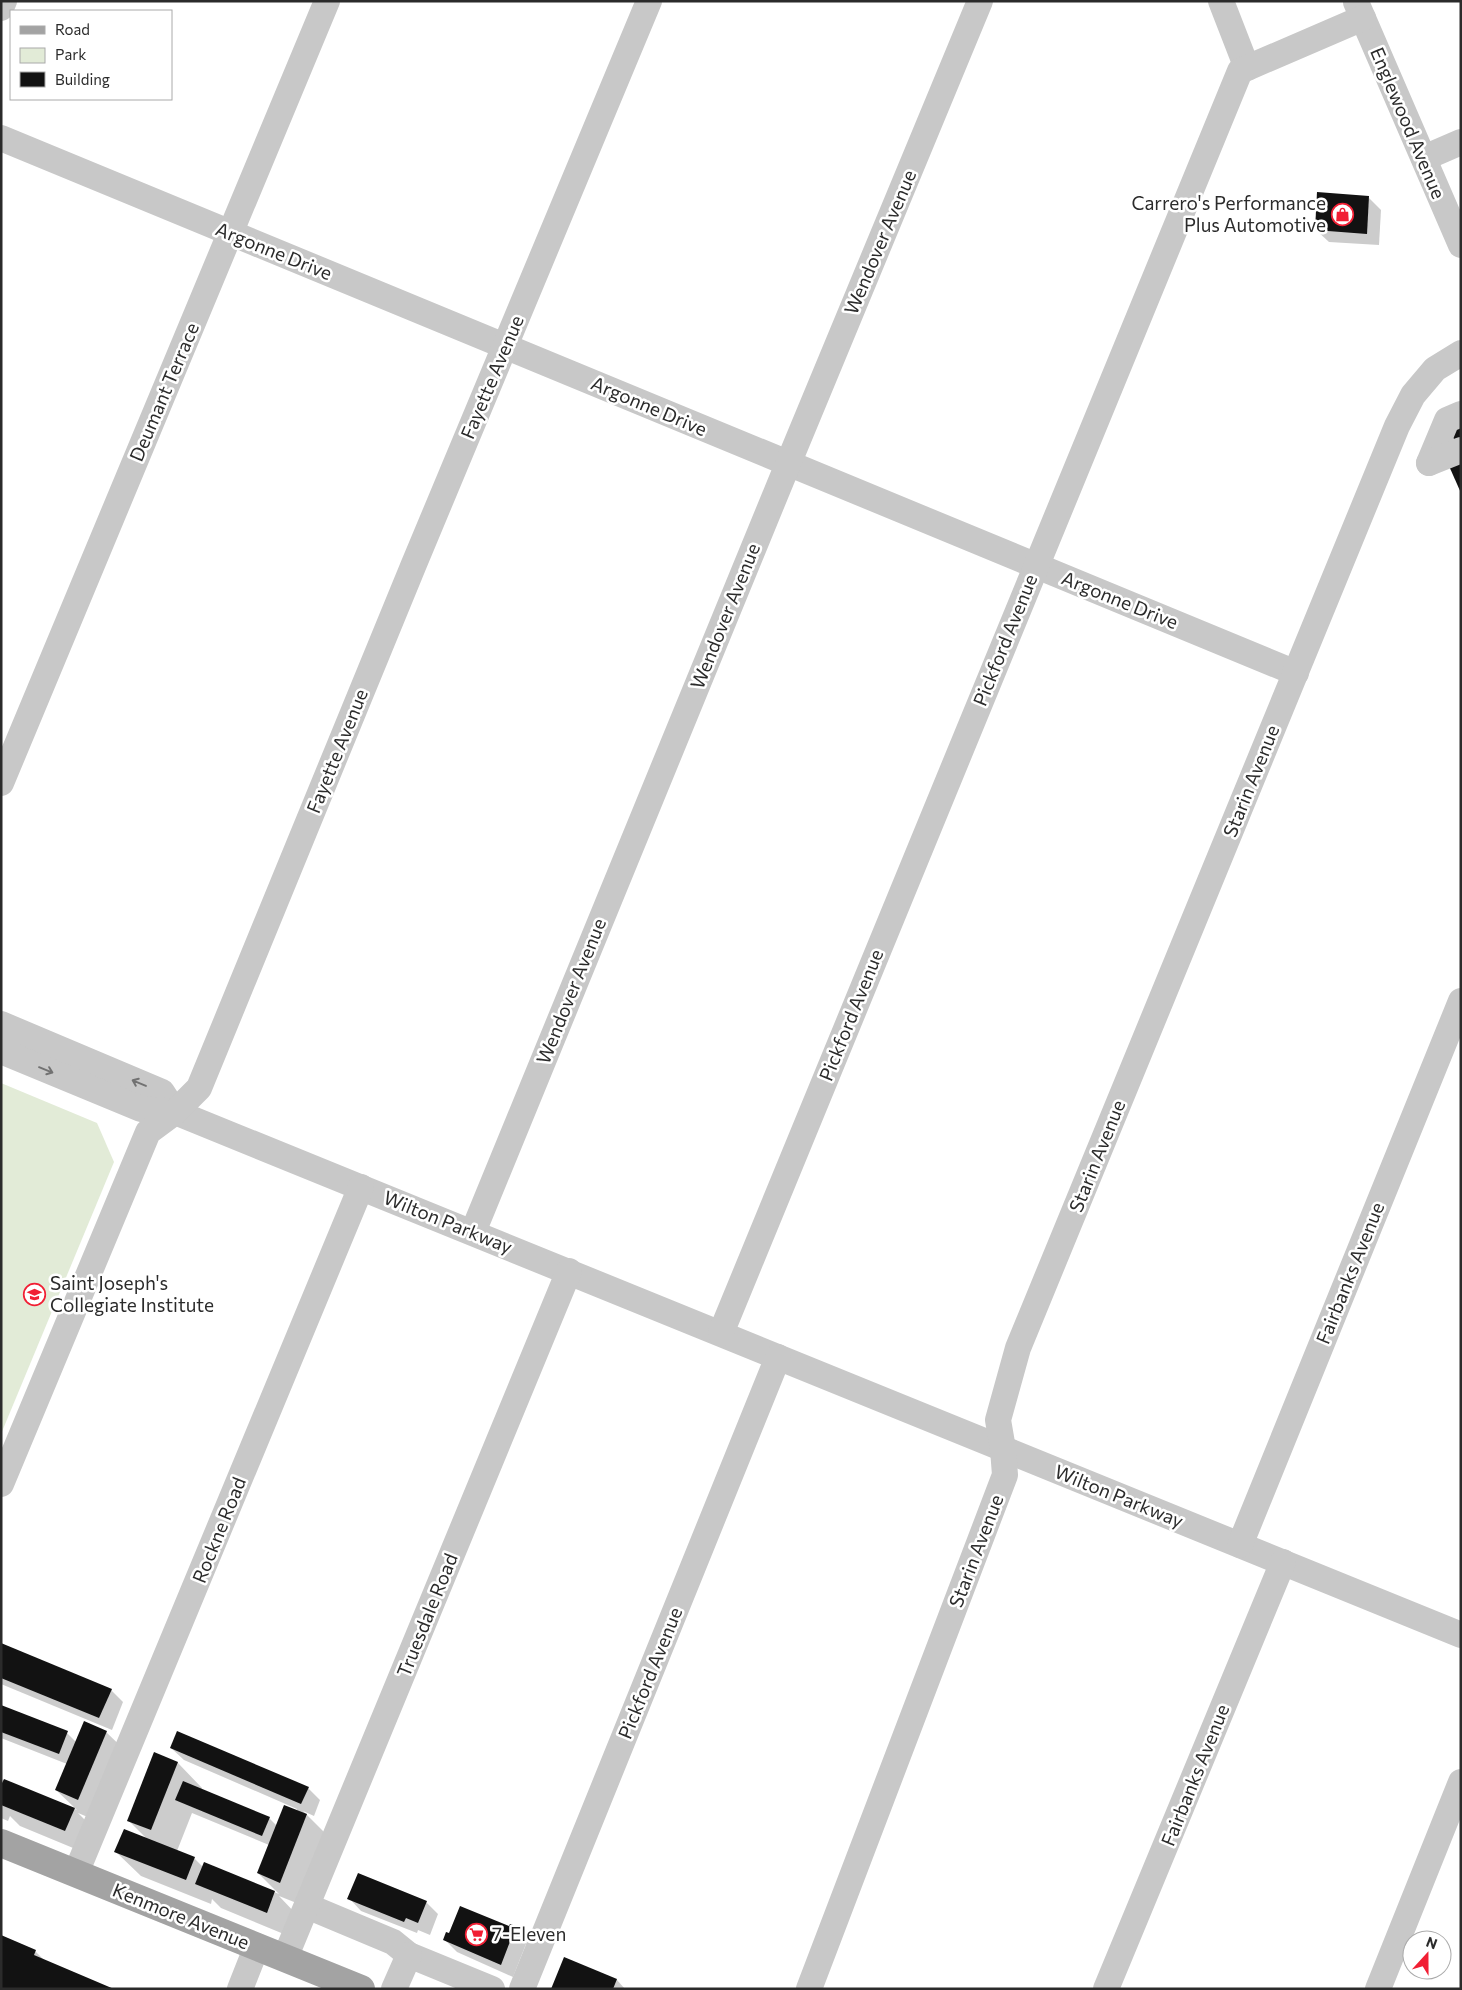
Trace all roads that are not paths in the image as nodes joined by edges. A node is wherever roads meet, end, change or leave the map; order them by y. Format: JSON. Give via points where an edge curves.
{"nodes":[{"id":1,"x":4,"y":1,"type":"edge"},
{"id":2,"x":327,"y":1,"type":"edge"},
{"id":3,"x":649,"y":1,"type":"edge"},
{"id":4,"x":980,"y":1,"type":"edge"},
{"id":5,"x":1221,"y":1,"type":"edge"},
{"id":6,"x":1,"y":8,"type":"edge"},
{"id":7,"x":1359,"y":10,"type":"edge"},
{"id":8,"x":1247,"y":68,"type":"junction"},
{"id":9,"x":1,"y":138,"type":"edge"},
{"id":10,"x":1461,"y":142,"type":"edge"},
{"id":11,"x":1424,"y":158,"type":"junction"},
{"id":12,"x":231,"y":233,"type":"junction"},
{"id":13,"x":1461,"y":246,"type":"edge"},
{"id":14,"x":505,"y":346,"type":"junction"},
{"id":15,"x":1461,"y":353,"type":"edge"},
{"id":16,"x":1461,"y":414,"type":"edge"},
{"id":17,"x":1461,"y":450,"type":"edge"},
{"id":18,"x":788,"y":464,"type":"junction"},
{"id":19,"x":1035,"y":566,"type":"junction"},
{"id":20,"x":1296,"y":673,"type":"junction"},
{"id":21,"x":1,"y":783,"type":"edge"},
{"id":22,"x":1461,"y":1001,"type":"edge"},
{"id":23,"x":1,"y":1024,"type":"edge"},
{"id":24,"x":1,"y":1051,"type":"edge"},
{"id":25,"x":175,"y":1112,"type":"junction"},
{"id":26,"x":361,"y":1187,"type":"junction"},
{"id":27,"x":473,"y":1232,"type":"junction"},
{"id":28,"x":569,"y":1271,"type":"junction"},
{"id":29,"x":721,"y":1333,"type":"junction"},
{"id":30,"x":778,"y":1357,"type":"junction"},
{"id":31,"x":1003,"y":1449,"type":"junction"},
{"id":32,"x":1,"y":1484,"type":"edge"},
{"id":33,"x":1240,"y":1545,"type":"junction"},
{"id":34,"x":1283,"y":1562,"type":"junction"},
{"id":35,"x":1461,"y":1634,"type":"edge"},
{"id":36,"x":1461,"y":1782,"type":"edge"},
{"id":37,"x":1,"y":1843,"type":"edge"},
{"id":38,"x":76,"y":1873,"type":"junction"},
{"id":39,"x":307,"y":1906,"type":"junction"},
{"id":40,"x":257,"y":1946,"type":"junction"},
{"id":41,"x":409,"y":1955,"type":"junction"},
{"id":42,"x":285,"y":1958,"type":"junction"},
{"id":43,"x":240,"y":1989,"type":"edge"},
{"id":44,"x":361,"y":1989,"type":"edge"},
{"id":45,"x":394,"y":1989,"type":"edge"},
{"id":46,"x":492,"y":1989,"type":"edge"},
{"id":47,"x":522,"y":1989,"type":"edge"},
{"id":48,"x":809,"y":1989,"type":"edge"},
{"id":49,"x":1106,"y":1989,"type":"edge"},
{"id":50,"x":1378,"y":1989,"type":"edge"}],
"edges":[{"from":1,"to":6,"type":"street"},
{"from":2,"to":12,"type":"street","name":"Deumant Terrace"},
{"from":3,"to":14,"type":"street","name":"Fayette Avenue"},
{"from":4,"to":18,"type":"street","name":"Wendover Avenue"},
{"from":5,"to":8,"type":"street"},
{"from":7,"to":8,"type":"street"},
{"from":7,"to":11,"type":"street","name":"Englewood Avenue"},
{"from":8,"to":19,"type":"street","name":"Pickford Avenue","via":[[1240,71]]},
{"from":9,"to":12,"type":"street","name":"Argonne Drive"},
{"from":10,"to":11,"type":"street"},
{"from":11,"to":13,"type":"street","name":"Englewood Avenue"},
{"from":12,"to":14,"type":"street","name":"Argonne Drive"},
{"from":12,"to":21,"type":"street","name":"Deumant Terrace"},
{"from":14,"to":18,"type":"street","name":"Argonne Drive"},
{"from":14,"to":25,"type":"street","name":"Fayette Avenue","via":[[199,1088]]},
{"from":15,"to":20,"type":"street","name":"Starin Avenue","via":[[1434,369],[1414,395],[1397,426]]},
{"from":16,"to":17,"type":"street","via":[[1447,420],[1429,463]]},
{"from":18,"to":19,"type":"street","name":"Argonne Drive"},
{"from":18,"to":27,"type":"street","name":"Wendover Avenue"},
{"from":19,"to":20,"type":"street","name":"Argonne Drive"},
{"from":19,"to":29,"type":"street","name":"Pickford Avenue"},
{"from":20,"to":31,"type":"street","name":"Starin Avenue","via":[[1018,1348],[998,1420]]},
{"from":22,"to":33,"type":"street","name":"Fairbanks Avenue"},
{"from":25,"to":23,"type":"street","one_way":true,"via":[[162,1092]]},
{"from":24,"to":25,"type":"street","name":"Wilton Parkway","one_way":true,"via":[[141,1108]]},
{"from":25,"to":26,"type":"street","name":"Wilton Parkway"},
{"from":25,"to":32,"type":"street","name":"Fayette Avenue","via":[[148,1132]]},
{"from":26,"to":27,"type":"street","name":"Wilton Parkway"},
{"from":26,"to":38,"type":"street","name":"Rockne Road"},
{"from":27,"to":28,"type":"street","name":"Wilton Parkway"},
{"from":28,"to":29,"type":"street","name":"Wilton Parkway"},
{"from":28,"to":39,"type":"street","name":"Truesdale Road"},
{"from":29,"to":30,"type":"street","name":"Wilton Parkway"},
{"from":30,"to":31,"type":"street","name":"Wilton Parkway"},
{"from":30,"to":47,"type":"street","name":"Pickford Avenue"},
{"from":31,"to":33,"type":"street","name":"Wilton Parkway"},
{"from":31,"to":48,"type":"street","name":"Starin Avenue","via":[[1005,1475]]},
{"from":33,"to":34,"type":"street","name":"Wilton Parkway"},
{"from":34,"to":35,"type":"street","name":"Wilton Parkway"},
{"from":34,"to":49,"type":"street","name":"Fairbanks Avenue"},
{"from":36,"to":50,"type":"street"},
{"from":37,"to":38,"type":"main road","name":"Kenmore Avenue"},
{"from":38,"to":40,"type":"main road","name":"Kenmore Avenue"},
{"from":39,"to":41,"type":"street","via":[[393,1942]]},
{"from":39,"to":42,"type":"street","name":"Truesdale Road"},
{"from":40,"to":42,"type":"main road","name":"Kenmore Avenue"},
{"from":40,"to":43,"type":"street"},
{"from":41,"to":45,"type":"street"},
{"from":41,"to":46,"type":"street"},
{"from":42,"to":44,"type":"main road","name":"Kenmore Avenue"}]}
